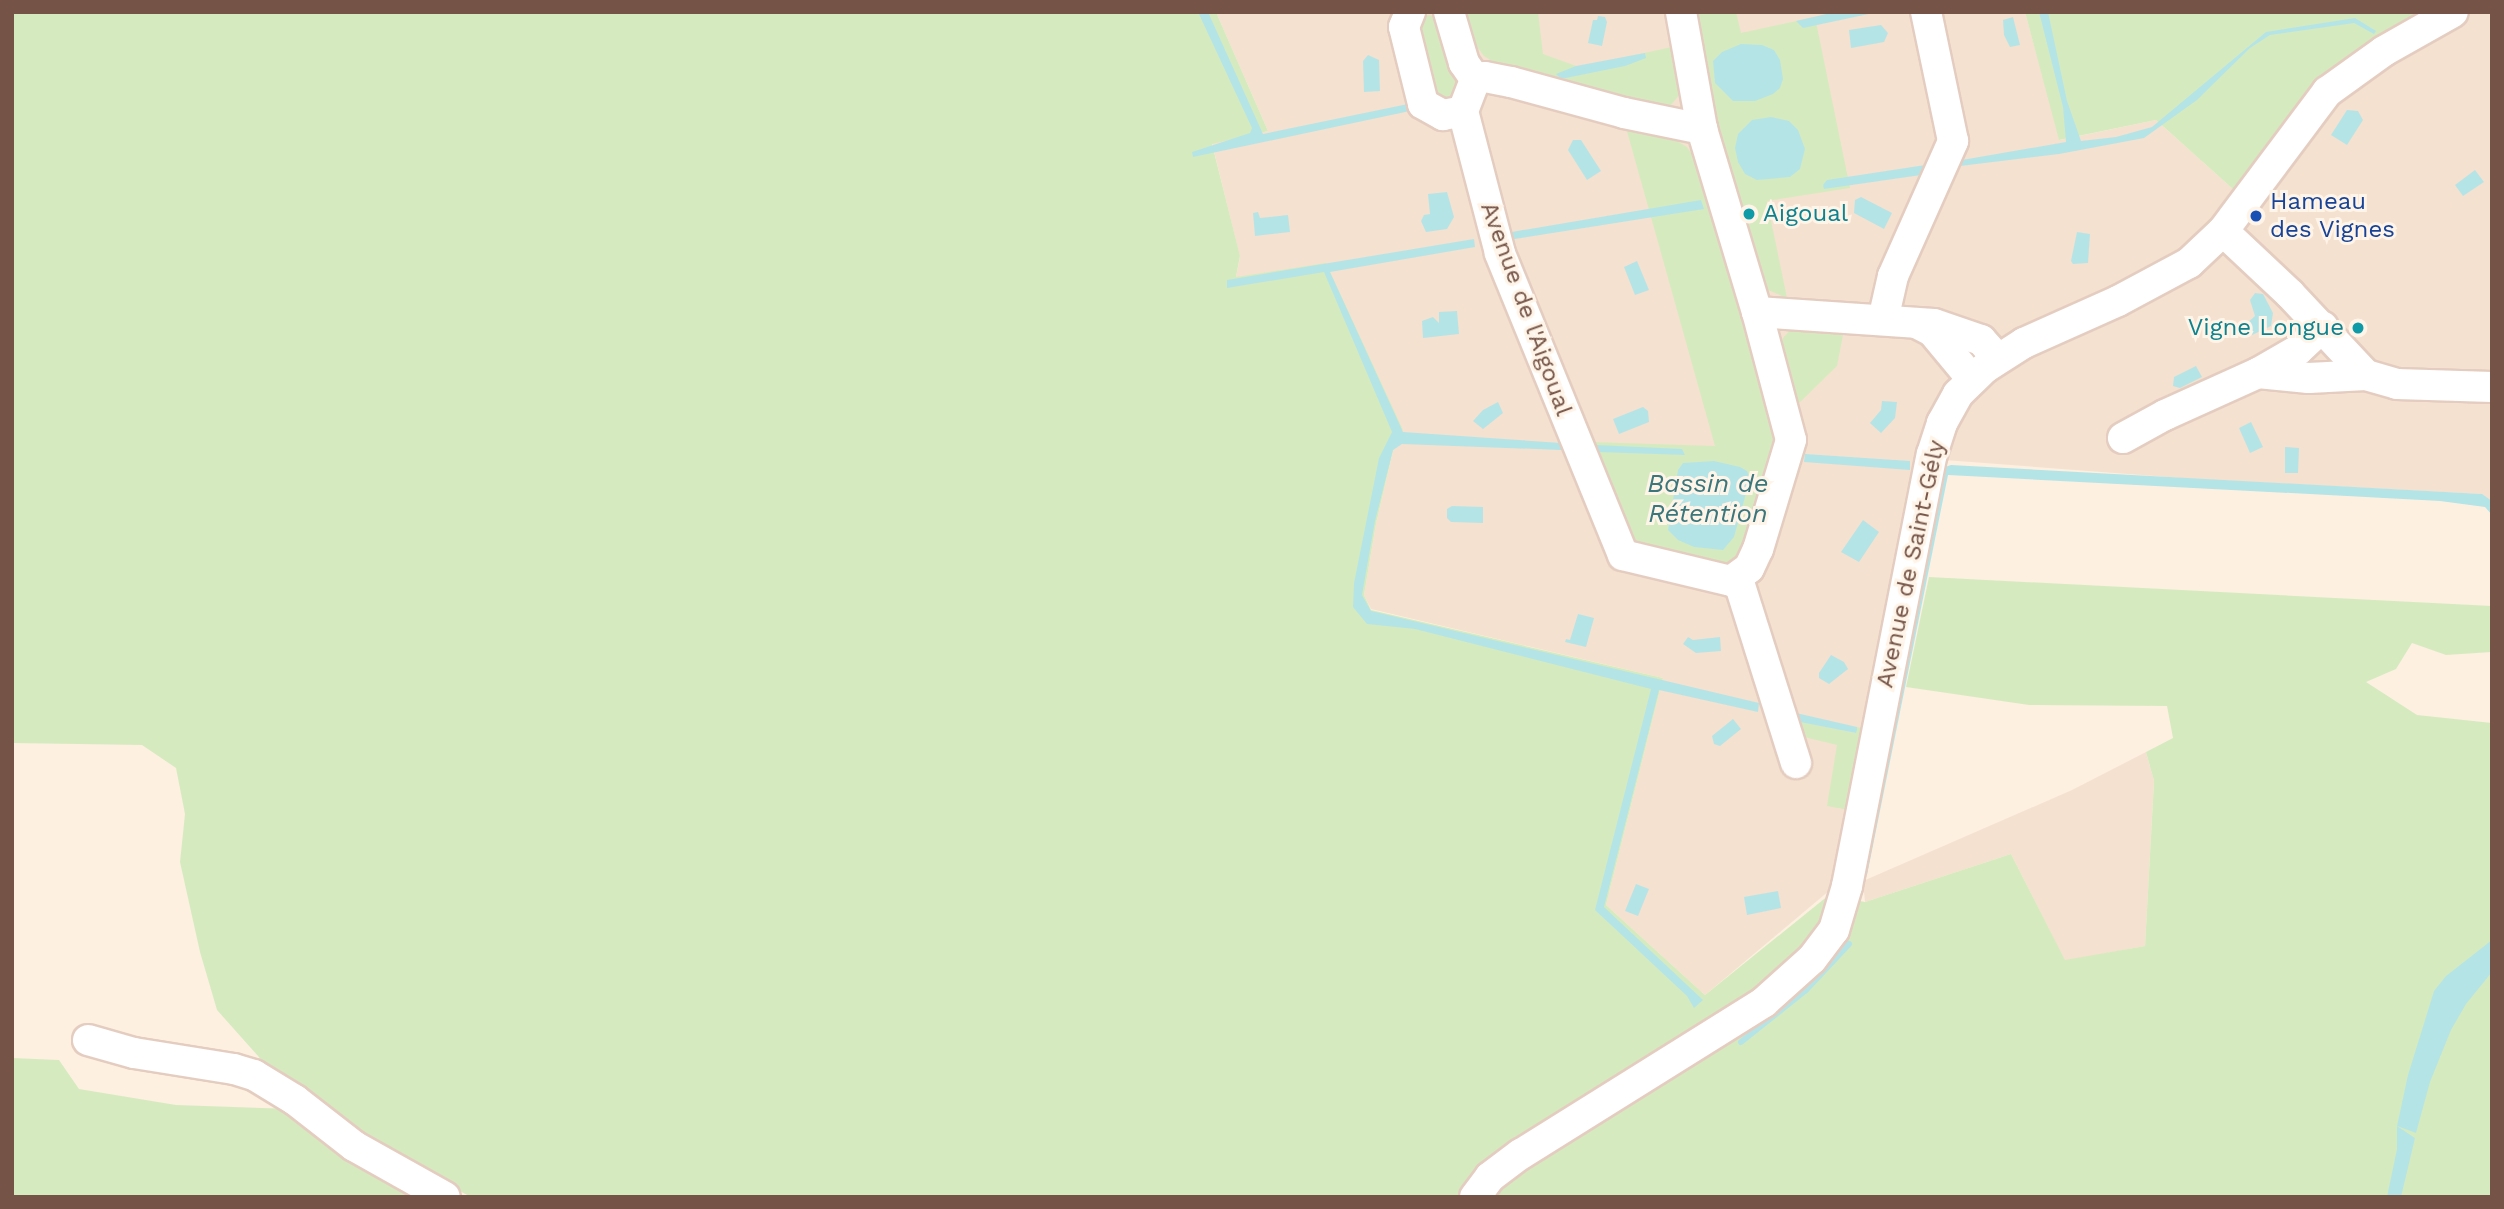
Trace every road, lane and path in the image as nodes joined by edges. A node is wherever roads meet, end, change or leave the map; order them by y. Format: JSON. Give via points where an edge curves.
{"nodes":[{"id":1,"x":1410,"y":12,"type":"edge"},
{"id":2,"x":1449,"y":12,"type":"edge"},
{"id":3,"x":1681,"y":12,"type":"edge"},
{"id":4,"x":1926,"y":12,"type":"edge"},
{"id":5,"x":2453,"y":12,"type":"edge"},
{"id":6,"x":1475,"y":79,"type":"junction"},
{"id":7,"x":1462,"y":111,"type":"junction"},
{"id":8,"x":1702,"y":129,"type":"junction"},
{"id":9,"x":2223,"y":231,"type":"junction"},
{"id":10,"x":1757,"y":312,"type":"junction"},
{"id":11,"x":1883,"y":320,"type":"junction"},
{"id":12,"x":1919,"y":324,"type":"junction"},
{"id":13,"x":2323,"y":327,"type":"junction"},
{"id":14,"x":1998,"y":359,"type":"junction"},
{"id":15,"x":2258,"y":373,"type":"junction"},
{"id":16,"x":2366,"y":375,"type":"junction"},
{"id":17,"x":1972,"y":379,"type":"junction"},
{"id":18,"x":2492,"y":387,"type":"edge"},
{"id":19,"x":2123,"y":438,"type":"dead end"},
{"id":20,"x":1738,"y":579,"type":"junction"},
{"id":21,"x":1796,"y":763,"type":"dead end"},
{"id":22,"x":88,"y":1040,"type":"dead end"},
{"id":23,"x":445,"y":1197,"type":"edge"},
{"id":24,"x":1475,"y":1197,"type":"edge"}],
"edges":[{"from":1,"to":7,"type":"street","via":[[1404,27],[1423,104],[1443,115]]},
{"from":2,"to":6,"type":"street","via":[[1464,63]]},
{"from":3,"to":8,"type":"street"},
{"from":4,"to":11,"type":"street","via":[[1953,141],[1894,276]]},
{"from":5,"to":9,"type":"street","name":"Avenue de Saint-Gély","via":[[2384,51],[2327,92]]},
{"from":6,"to":7,"type":"street"},
{"from":6,"to":8,"type":"street","via":[[1511,82]]},
{"from":7,"to":20,"type":"street","name":"Avenue de l'Aigoual","via":[[1500,253],[1621,553],[1724,580]]},
{"from":8,"to":10,"type":"street"},
{"from":9,"to":13,"type":"street"},
{"from":9,"to":14,"type":"street","name":"Avenue de Saint-Gély","via":[[2176,273]]},
{"from":10,"to":11,"type":"street"},
{"from":10,"to":20,"type":"street","via":[[1791,440],[1758,549]]},
{"from":11,"to":12,"type":"street"},
{"from":12,"to":14,"type":"street","via":[[1950,328],[1981,341]]},
{"from":12,"to":17,"type":"street","via":[[1932,331]]},
{"from":13,"to":15,"type":"street","via":[[2298,350]]},
{"from":13,"to":16,"type":"street"},
{"from":14,"to":17,"type":"street","name":"Avenue de Saint-Gély"},
{"from":15,"to":16,"type":"street","via":[[2309,378]]},
{"from":15,"to":19,"type":"street"},
{"from":16,"to":18,"type":"street","via":[[2397,384]]},
{"from":17,"to":24,"type":"street","name":"Avenue de Saint-Gély","via":[[1949,408],[1932,454],[1847,886],[1834,930],[1788,983],[1740,1019],[1521,1154],[1490,1177]]},
{"from":20,"to":21,"type":"street"},
{"from":22,"to":23,"type":"street","via":[[254,1075],[354,1146]]}]}
